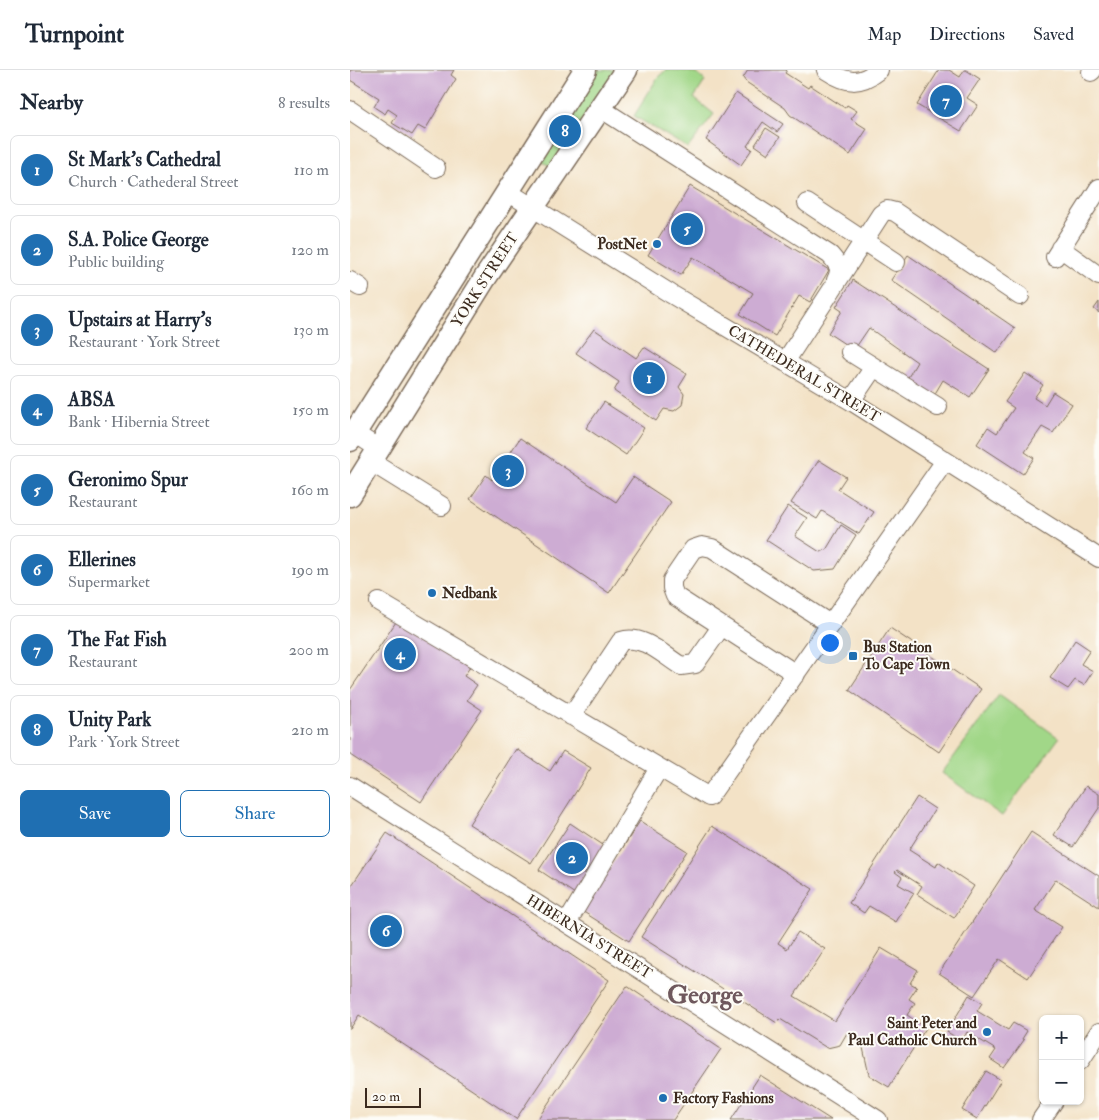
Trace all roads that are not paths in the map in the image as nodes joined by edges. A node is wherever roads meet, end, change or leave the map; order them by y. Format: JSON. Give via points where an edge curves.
{"nodes":[{"id":1,"x":585,"y":70,"type":"edge"},
{"id":2,"x":626,"y":70,"type":"edge"},
{"id":3,"x":826,"y":70,"type":"edge"},
{"id":4,"x":879,"y":70,"type":"edge"},
{"id":5,"x":600,"y":108,"type":"junction"},
{"id":6,"x":350,"y":110,"type":"edge"},
{"id":7,"x":436,"y":168,"type":"dead end"},
{"id":8,"x":1099,"y":188,"type":"edge"},
{"id":9,"x":508,"y":192,"type":"junction"},
{"id":10,"x":807,"y":203,"type":"dead end"},
{"id":11,"x":534,"y":207,"type":"junction"},
{"id":12,"x":863,"y":240,"type":"junction"},
{"id":13,"x":896,"y":262,"type":"dead end"},
{"id":14,"x":1099,"y":276,"type":"edge"},
{"id":15,"x":836,"y":280,"type":"junction"},
{"id":16,"x":1020,"y":296,"type":"dead end"},
{"id":17,"x":850,"y":352,"type":"dead end"},
{"id":18,"x":784,"y":362,"type":"junction"},
{"id":19,"x":874,"y":367,"type":"junction"},
{"id":20,"x":851,"y":401,"type":"junction"},
{"id":21,"x":938,"y":407,"type":"dead end"},
{"id":22,"x":352,"y":434,"type":"edge"},
{"id":23,"x":375,"y":456,"type":"junction"},
{"id":24,"x":945,"y":461,"type":"junction"},
{"id":25,"x":350,"y":495,"type":"edge"},
{"id":26,"x":442,"y":506,"type":"dead end"},
{"id":27,"x":1099,"y":558,"type":"edge"},
{"id":28,"x":379,"y":602,"type":"dead end"},
{"id":29,"x":830,"y":624,"type":"junction"},
{"id":30,"x":721,"y":627,"type":"junction"},
{"id":31,"x":796,"y":674,"type":"junction"},
{"id":32,"x":571,"y":716,"type":"junction"},
{"id":33,"x":659,"y":768,"type":"junction"},
{"id":34,"x":350,"y":786,"type":"edge"},
{"id":35,"x":567,"y":923,"type":"junction"},
{"id":36,"x":1099,"y":1032,"type":"edge"},
{"id":37,"x":1081,"y":1060,"type":"edge"},
{"id":38,"x":1051,"y":1105,"type":"edge"},
{"id":39,"x":878,"y":1120,"type":"edge"},
{"id":40,"x":1041,"y":1120,"type":"edge"}],
"edges":[{"from":1,"to":9,"type":"main road","name":"YORK STREET"},
{"from":2,"to":5,"type":"main road","name":"YORK STREET"},
{"from":3,"to":4,"type":"street","via":[[836,77],[859,82]]},
{"from":5,"to":11,"type":"main road","name":"YORK STREET"},
{"from":5,"to":15,"type":"street","via":[[830,255],[840,273]]},
{"from":6,"to":7,"type":"street"},
{"from":8,"to":14,"type":"street","via":[[1057,252]]},
{"from":9,"to":11,"type":"street","name":"CATHEDERAL STREET"},
{"from":9,"to":22,"type":"main road","name":"YORK STREET"},
{"from":10,"to":12,"type":"street"},
{"from":11,"to":18,"type":"street","name":"CATHEDERAL STREET"},
{"from":11,"to":23,"type":"main road","name":"YORK STREET","via":[[485,278]]},
{"from":12,"to":13,"type":"street"},
{"from":12,"to":15,"type":"street"},
{"from":12,"to":16,"type":"street","via":[[881,214],[887,210],[895,212]]},
{"from":15,"to":18,"type":"street"},
{"from":17,"to":19,"type":"street"},
{"from":18,"to":20,"type":"street","name":"CATHEDERAL STREET"},
{"from":19,"to":20,"type":"street"},
{"from":19,"to":21,"type":"street"},
{"from":20,"to":24,"type":"street","name":"CATHEDERAL STREET"},
{"from":22,"to":23,"type":"street"},
{"from":23,"to":25,"type":"main road","name":"YORK STREET"},
{"from":23,"to":26,"type":"street"},
{"from":24,"to":27,"type":"street","name":"CATHEDERAL STREET"},
{"from":24,"to":29,"type":"street"},
{"from":28,"to":32,"type":"street"},
{"from":29,"to":30,"type":"street","via":[[712,548],[702,546],[693,550],[672,580],[672,588],[675,596]]},
{"from":29,"to":31,"type":"street"},
{"from":30,"to":31,"type":"street"},
{"from":30,"to":32,"type":"street","via":[[695,664],[688,667],[681,666],[641,640],[630,638],[621,641]]},
{"from":31,"to":33,"type":"street","via":[[709,798]]},
{"from":32,"to":33,"type":"street"},
{"from":33,"to":35,"type":"street"},
{"from":34,"to":35,"type":"street","name":"HIBERNIA STREET"},
{"from":35,"to":39,"type":"street","name":"HIBERNIA STREET"},
{"from":36,"to":37,"type":"street"},
{"from":38,"to":40,"type":"street"}]}
